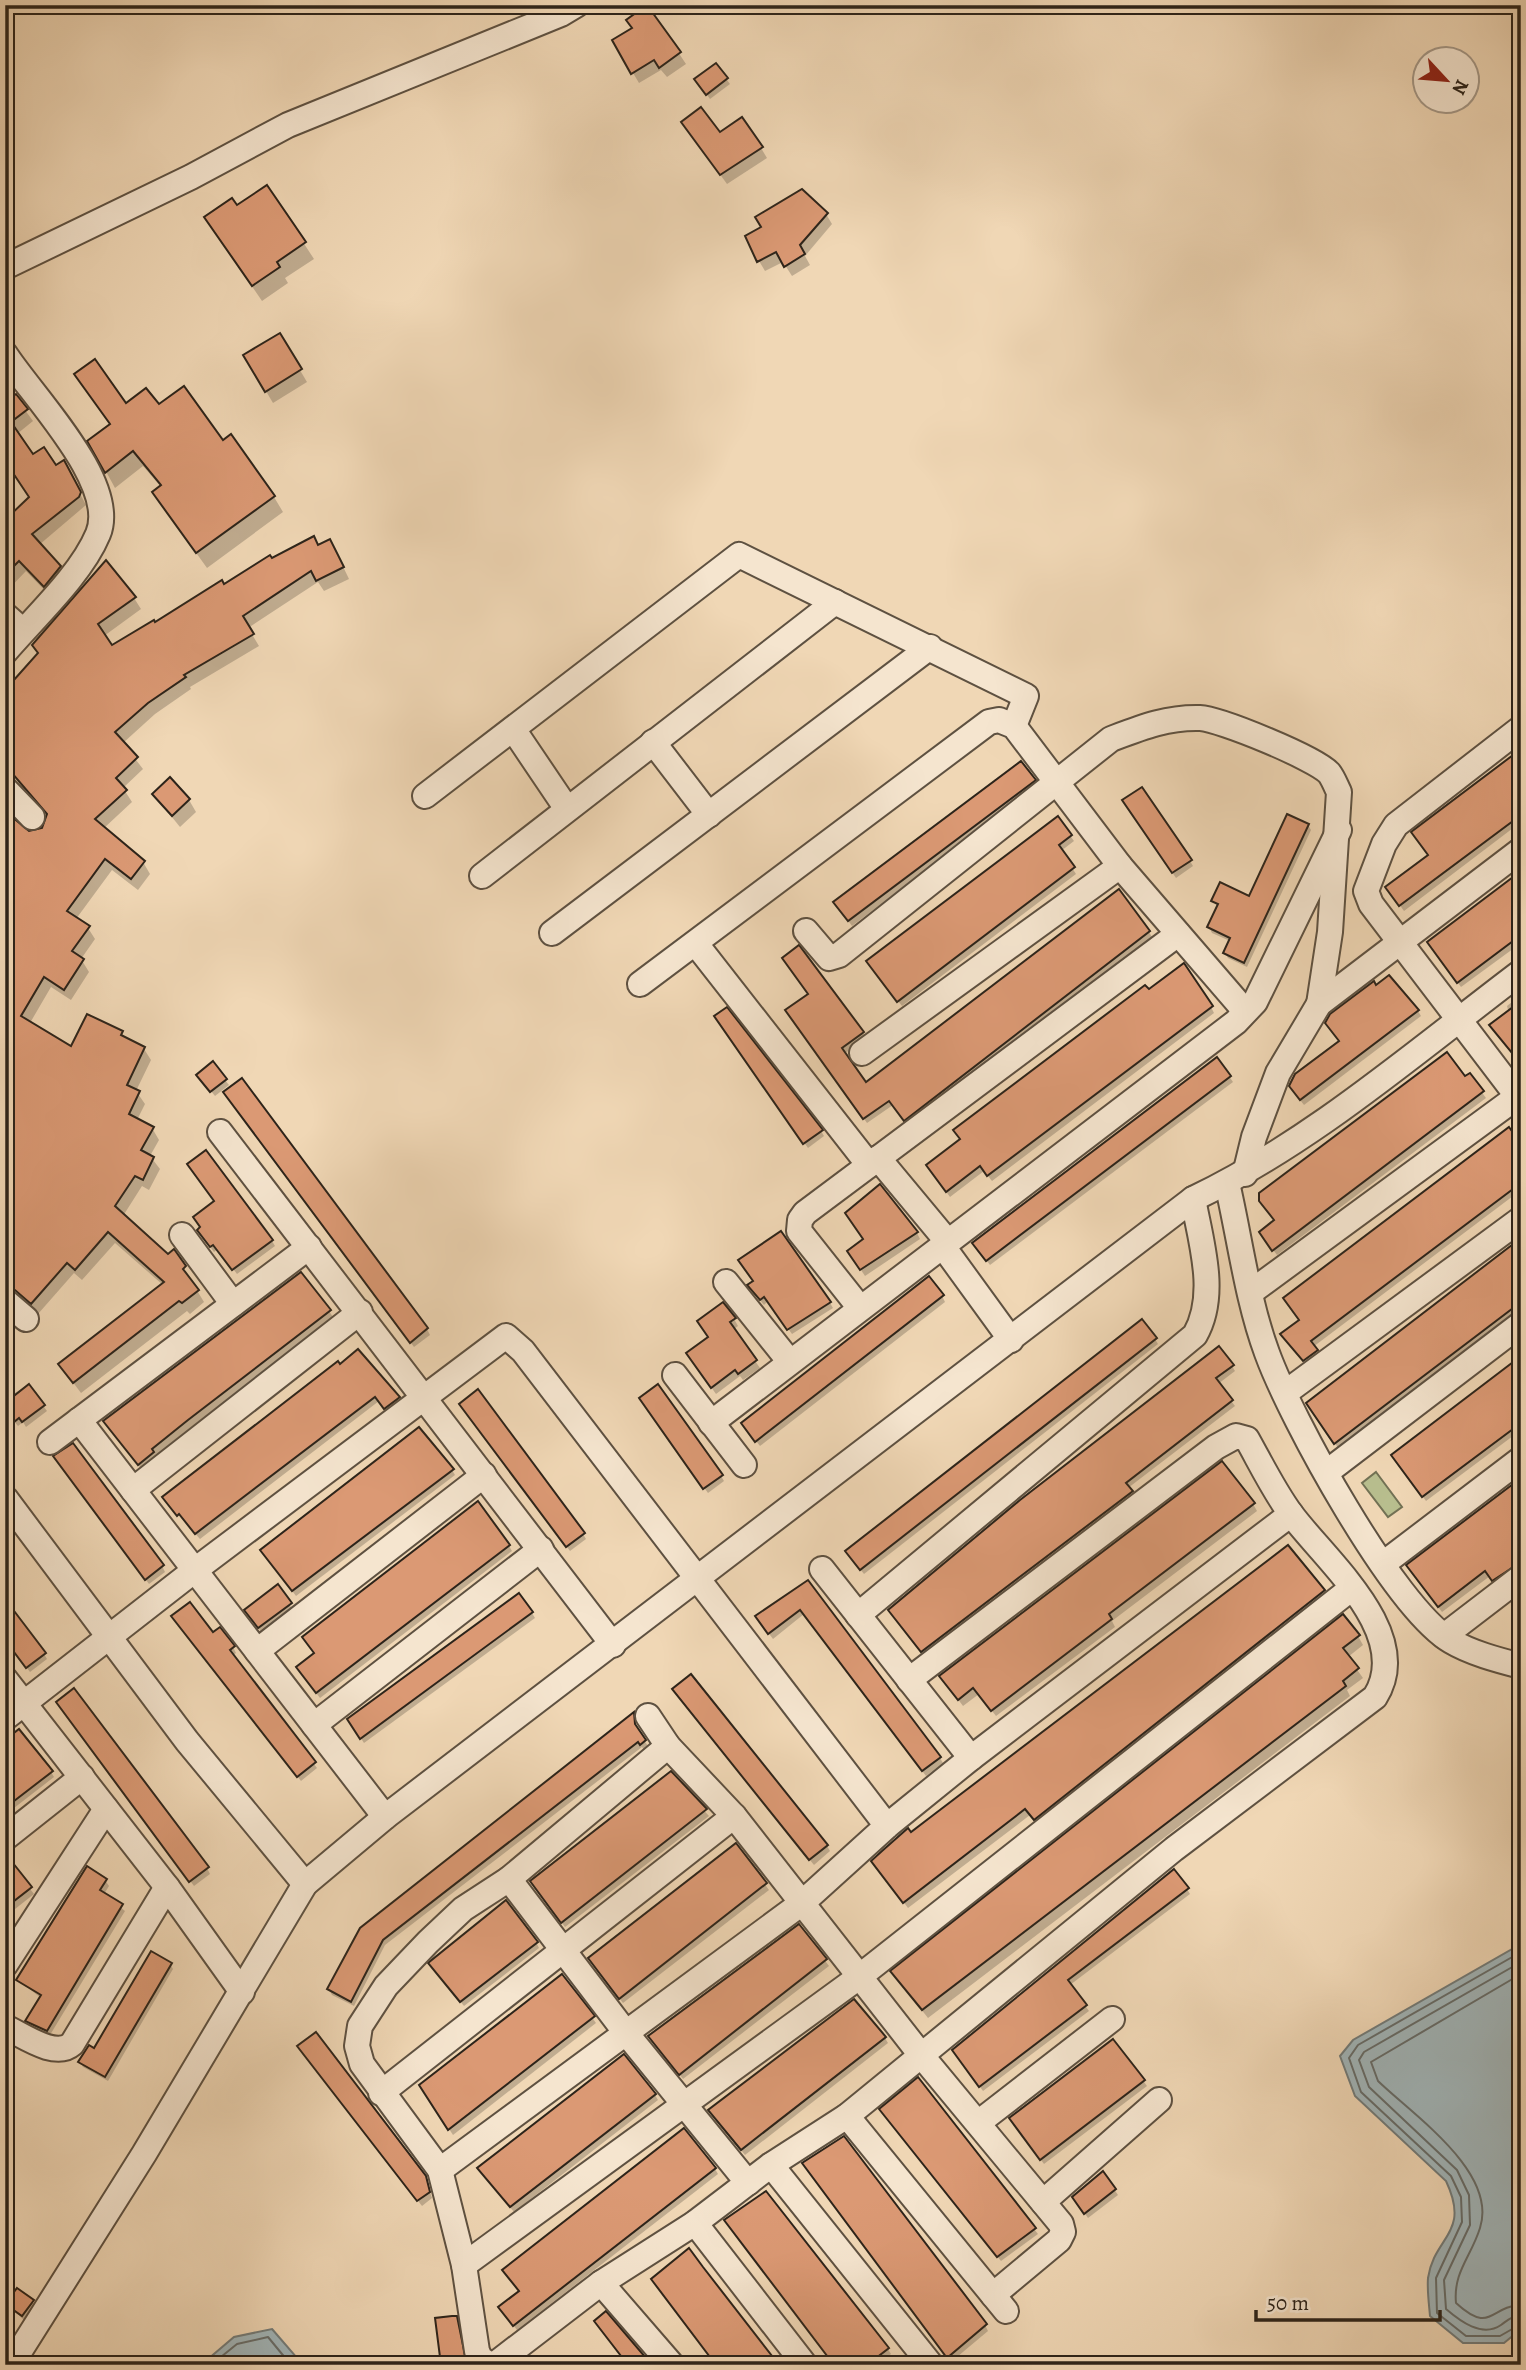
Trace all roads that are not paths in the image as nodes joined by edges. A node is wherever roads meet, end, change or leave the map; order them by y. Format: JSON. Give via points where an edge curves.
{"nodes":[{"id":1,"x":564,"y":8,"type":"edge"},
{"id":2,"x":5,"y":267,"type":"edge"},
{"id":3,"x":5,"y":354,"type":"edge"},
{"id":4,"x":835,"y":602,"type":"junction"},
{"id":5,"x":14,"y":623,"type":"edge"},
{"id":6,"x":930,"y":647,"type":"junction"},
{"id":7,"x":5,"y":652,"type":"edge"},
{"id":8,"x":1014,"y":726,"type":"junction"},
{"id":9,"x":1521,"y":728,"type":"edge"},
{"id":10,"x":513,"y":729,"type":"junction"},
{"id":11,"x":653,"y":742,"type":"junction"},
{"id":12,"x":1055,"y":783,"type":"junction"},
{"id":13,"x":5,"y":789,"type":"edge"},
{"id":14,"x":425,"y":796,"type":"dead end"},
{"id":15,"x":567,"y":809,"type":"junction"},
{"id":16,"x":709,"y":815,"type":"junction"},
{"id":17,"x":32,"y":817,"type":"dead end"},
{"id":18,"x":1339,"y":830,"type":"junction"},
{"id":19,"x":1521,"y":850,"type":"edge"},
{"id":20,"x":1120,"y":866,"type":"junction"},
{"id":21,"x":482,"y":876,"type":"dead end"},
{"id":22,"x":806,"y":931,"type":"dead end"},
{"id":23,"x":552,"y":933,"type":"dead end"},
{"id":24,"x":1178,"y":934,"type":"junction"},
{"id":25,"x":1399,"y":941,"type":"junction"},
{"id":26,"x":696,"y":944,"type":"junction"},
{"id":27,"x":1521,"y":972,"type":"edge"},
{"id":28,"x":640,"y":984,"type":"dead end"},
{"id":29,"x":1319,"y":1004,"type":"junction"},
{"id":30,"x":1245,"y":1011,"type":"junction"},
{"id":31,"x":1458,"y":1019,"type":"junction"},
{"id":32,"x":862,"y":1053,"type":"dead end"},
{"id":33,"x":1520,"y":1097,"type":"edge"},
{"id":34,"x":220,"y":1132,"type":"dead end"},
{"id":35,"x":874,"y":1162,"type":"junction"},
{"id":36,"x":1236,"y":1179,"type":"junction"},
{"id":37,"x":1193,"y":1199,"type":"junction"},
{"id":38,"x":1521,"y":1219,"type":"edge"},
{"id":39,"x":182,"y":1235,"type":"dead end"},
{"id":40,"x":944,"y":1243,"type":"junction"},
{"id":41,"x":309,"y":1247,"type":"junction"},
{"id":42,"x":726,"y":1282,"type":"dead end"},
{"id":43,"x":1251,"y":1292,"type":"junction"},
{"id":44,"x":5,"y":1301,"type":"edge"},
{"id":45,"x":233,"y":1304,"type":"junction"},
{"id":46,"x":860,"y":1308,"type":"junction"},
{"id":47,"x":359,"y":1312,"type":"junction"},
{"id":48,"x":26,"y":1319,"type":"dead end"},
{"id":49,"x":1521,"y":1324,"type":"edge"},
{"id":50,"x":1011,"y":1340,"type":"junction"},
{"id":51,"x":790,"y":1362,"type":"junction"},
{"id":52,"x":675,"y":1376,"type":"dead end"},
{"id":53,"x":1285,"y":1393,"type":"junction"},
{"id":54,"x":426,"y":1397,"type":"junction"},
{"id":55,"x":79,"y":1420,"type":"junction"},
{"id":56,"x":711,"y":1423,"type":"junction"},
{"id":57,"x":50,"y":1443,"type":"dead end"},
{"id":58,"x":1521,"y":1459,"type":"edge"},
{"id":59,"x":744,"y":1465,"type":"dead end"},
{"id":60,"x":1327,"y":1472,"type":"junction"},
{"id":61,"x":484,"y":1475,"type":"junction"},
{"id":62,"x":133,"y":1490,"type":"junction"},
{"id":63,"x":5,"y":1498,"type":"edge"},
{"id":64,"x":1290,"y":1514,"type":"junction"},
{"id":65,"x":541,"y":1549,"type":"junction"},
{"id":66,"x":1382,"y":1564,"type":"junction"},
{"id":67,"x":822,"y":1569,"type":"dead end"},
{"id":68,"x":195,"y":1570,"type":"junction"},
{"id":69,"x":1521,"y":1577,"type":"edge"},
{"id":70,"x":699,"y":1580,"type":"junction"},
{"id":71,"x":1352,"y":1588,"type":"junction"},
{"id":72,"x":858,"y":1615,"type":"junction"},
{"id":73,"x":1444,"y":1636,"type":"junction"},
{"id":74,"x":109,"y":1639,"type":"junction"},
{"id":75,"x":613,"y":1645,"type":"junction"},
{"id":76,"x":257,"y":1651,"type":"junction"},
{"id":77,"x":1521,"y":1665,"type":"edge"},
{"id":78,"x":5,"y":1679,"type":"edge"},
{"id":79,"x":909,"y":1680,"type":"junction"},
{"id":80,"x":26,"y":1703,"type":"junction"},
{"id":81,"x":648,"y":1716,"type":"dead end"},
{"id":82,"x":5,"y":1718,"type":"edge"},
{"id":83,"x":314,"y":1725,"type":"junction"},
{"id":84,"x":668,"y":1746,"type":"junction"},
{"id":85,"x":971,"y":1758,"type":"junction"},
{"id":86,"x":82,"y":1777,"type":"junction"},
{"id":87,"x":106,"y":1809,"type":"junction"},
{"id":88,"x":734,"y":1816,"type":"junction"},
{"id":89,"x":385,"y":1817,"type":"junction"},
{"id":90,"x":887,"y":1826,"type":"junction"},
{"id":91,"x":5,"y":1838,"type":"edge"},
{"id":92,"x":509,"y":1879,"type":"junction"},
{"id":93,"x":305,"y":1884,"type":"junction"},
{"id":94,"x":167,"y":1888,"type":"junction"},
{"id":95,"x":802,"y":1903,"type":"junction"},
{"id":96,"x":564,"y":1952,"type":"junction"},
{"id":97,"x":5,"y":1965,"type":"edge"},
{"id":98,"x":859,"y":1977,"type":"junction"},
{"id":99,"x":242,"y":1992,"type":"junction"},
{"id":100,"x":1112,"y":2020,"type":"dead end"},
{"id":101,"x":5,"y":2027,"type":"edge"},
{"id":102,"x":626,"y":2034,"type":"junction"},
{"id":103,"x":921,"y":2055,"type":"junction"},
{"id":104,"x":381,"y":2093,"type":"junction"},
{"id":105,"x":1159,"y":2100,"type":"dead end"},
{"id":106,"x":686,"y":2104,"type":"junction"},
{"id":107,"x":847,"y":2116,"type":"junction"},
{"id":108,"x":978,"y":2123,"type":"junction"},
{"id":109,"x":771,"y":2165,"type":"junction"},
{"id":110,"x":440,"y":2170,"type":"junction"},
{"id":111,"x":748,"y":2183,"type":"junction"},
{"id":112,"x":1043,"y":2202,"type":"junction"},
{"id":113,"x":695,"y":2223,"type":"junction"},
{"id":114,"x":464,"y":2265,"type":"junction"},
{"id":115,"x":601,"y":2283,"type":"junction"},
{"id":116,"x":11,"y":2365,"type":"edge"},
{"id":117,"x":492,"y":2365,"type":"edge"},
{"id":118,"x":672,"y":2365,"type":"edge"},
{"id":119,"x":805,"y":2365,"type":"edge"},
{"id":120,"x":931,"y":2365,"type":"edge"}],
"edges":[{"from":1,"to":2,"type":"street","via":[[288,125]]},
{"from":3,"to":5,"type":"street","via":[[73,449],[99,496],[103,516],[90,550]]},
{"from":4,"to":6,"type":"street"},
{"from":4,"to":10,"type":"street","via":[[739,555]]},
{"from":4,"to":11,"type":"street"},
{"from":5,"to":7,"type":"street"},
{"from":6,"to":8,"type":"street","via":[[1026,696]]},
{"from":6,"to":16,"type":"street"},
{"from":8,"to":12,"type":"street"},
{"from":8,"to":26,"type":"street","via":[[999,720],[989,722]]},
{"from":9,"to":25,"type":"street","via":[[1411,811],[1384,845],[1366,891]]},
{"from":10,"to":14,"type":"street"},
{"from":10,"to":15,"type":"street"},
{"from":11,"to":15,"type":"street"},
{"from":11,"to":16,"type":"street"},
{"from":12,"to":18,"type":"street","via":[[1111,739],[1162,720],[1202,718],[1304,757],[1330,773],[1339,792]]},
{"from":12,"to":20,"type":"street"},
{"from":12,"to":22,"type":"street","via":[[839,955],[829,958]]},
{"from":13,"to":17,"type":"street"},
{"from":15,"to":21,"type":"street"},
{"from":16,"to":23,"type":"street"},
{"from":18,"to":29,"type":"street"},
{"from":18,"to":30,"type":"street","via":[[1255,1002]]},
{"from":19,"to":25,"type":"street"},
{"from":20,"to":24,"type":"street"},
{"from":20,"to":32,"type":"street"},
{"from":24,"to":30,"type":"street"},
{"from":24,"to":35,"type":"street"},
{"from":25,"to":29,"type":"street"},
{"from":25,"to":31,"type":"street"},
{"from":26,"to":28,"type":"street"},
{"from":26,"to":35,"type":"street"},
{"from":27,"to":31,"type":"street"},
{"from":29,"to":36,"type":"street","via":[[1278,1073]]},
{"from":30,"to":40,"type":"street"},
{"from":31,"to":33,"type":"street"},
{"from":31,"to":36,"type":"street","via":[[1289,1147]]},
{"from":33,"to":43,"type":"street"},
{"from":34,"to":41,"type":"street"},
{"from":35,"to":40,"type":"street"},
{"from":35,"to":46,"type":"street","via":[[805,1213],[798,1226]]},
{"from":36,"to":37,"type":"street"},
{"from":36,"to":43,"type":"street"},
{"from":37,"to":50,"type":"street"},
{"from":37,"to":72,"type":"street","via":[[1205,1262],[1204,1310],[1195,1335]]},
{"from":38,"to":53,"type":"street"},
{"from":39,"to":45,"type":"street"},
{"from":40,"to":46,"type":"street"},
{"from":40,"to":50,"type":"street"},
{"from":41,"to":45,"type":"street"},
{"from":41,"to":47,"type":"street"},
{"from":42,"to":51,"type":"street"},
{"from":43,"to":53,"type":"street","via":[[1268,1354]]},
{"from":44,"to":48,"type":"street"},
{"from":45,"to":55,"type":"street"},
{"from":46,"to":51,"type":"street"},
{"from":47,"to":54,"type":"street"},
{"from":47,"to":62,"type":"street"},
{"from":49,"to":60,"type":"street"},
{"from":50,"to":70,"type":"street"},
{"from":51,"to":56,"type":"street"},
{"from":52,"to":56,"type":"street"},
{"from":53,"to":60,"type":"street"},
{"from":54,"to":61,"type":"street"},
{"from":54,"to":68,"type":"street"},
{"from":54,"to":70,"type":"street","via":[[506,1336],[523,1351]]},
{"from":55,"to":57,"type":"street"},
{"from":55,"to":62,"type":"street"},
{"from":56,"to":59,"type":"street"},
{"from":58,"to":66,"type":"street"},
{"from":60,"to":66,"type":"street"},
{"from":61,"to":65,"type":"street"},
{"from":61,"to":76,"type":"street"},
{"from":62,"to":68,"type":"street"},
{"from":63,"to":74,"type":"street"},
{"from":64,"to":71,"type":"street"},
{"from":64,"to":79,"type":"street","via":[[1247,1439],[1226,1439]]},
{"from":64,"to":85,"type":"street"},
{"from":65,"to":75,"type":"street"},
{"from":65,"to":83,"type":"street"},
{"from":66,"to":73,"type":"street","via":[[1426,1622]]},
{"from":67,"to":72,"type":"street"},
{"from":68,"to":74,"type":"street"},
{"from":68,"to":76,"type":"street"},
{"from":69,"to":73,"type":"street"},
{"from":70,"to":75,"type":"street"},
{"from":70,"to":90,"type":"street"},
{"from":71,"to":98,"type":"street"},
{"from":71,"to":103,"type":"street","via":[[1377,1625],[1386,1658],[1384,1682],[1375,1697],[1174,1849]]},
{"from":72,"to":79,"type":"street"},
{"from":73,"to":77,"type":"street"},
{"from":74,"to":80,"type":"street"},
{"from":74,"to":93,"type":"street"},
{"from":75,"to":89,"type":"street"},
{"from":76,"to":83,"type":"street"},
{"from":78,"to":80,"type":"street"},
{"from":79,"to":85,"type":"street"},
{"from":80,"to":82,"type":"street"},
{"from":80,"to":86,"type":"street"},
{"from":81,"to":84,"type":"street"},
{"from":83,"to":89,"type":"street"},
{"from":84,"to":88,"type":"street"},
{"from":84,"to":92,"type":"street"},
{"from":85,"to":90,"type":"street"},
{"from":86,"to":87,"type":"street"},
{"from":86,"to":91,"type":"street"},
{"from":87,"to":94,"type":"street"},
{"from":87,"to":97,"type":"street"},
{"from":88,"to":95,"type":"street"},
{"from":88,"to":96,"type":"street"},
{"from":89,"to":93,"type":"street"},
{"from":90,"to":95,"type":"street"},
{"from":92,"to":96,"type":"street"},
{"from":92,"to":104,"type":"street","via":[[463,1909],[428,1942],[386,1986],[360,2026],[357,2046],[362,2064]]},
{"from":93,"to":99,"type":"street"},
{"from":94,"to":99,"type":"street"},
{"from":94,"to":101,"type":"street","via":[[68,2049],[54,2049]]},
{"from":95,"to":98,"type":"street"},
{"from":95,"to":102,"type":"street"},
{"from":96,"to":102,"type":"street"},
{"from":96,"to":104,"type":"street"},
{"from":98,"to":103,"type":"street"},
{"from":98,"to":106,"type":"street"},
{"from":99,"to":116,"type":"street"},
{"from":100,"to":108,"type":"street"},
{"from":102,"to":106,"type":"street"},
{"from":102,"to":110,"type":"street"},
{"from":103,"to":107,"type":"street"},
{"from":103,"to":108,"type":"street"},
{"from":104,"to":110,"type":"street"},
{"from":105,"to":112,"type":"street"},
{"from":106,"to":111,"type":"street"},
{"from":106,"to":114,"type":"street"},
{"from":107,"to":109,"type":"street"},
{"from":107,"to":112,"type":"street","via":[[1000,2303],[1063,2232]]},
{"from":108,"to":112,"type":"street"},
{"from":109,"to":111,"type":"street"},
{"from":109,"to":120,"type":"street"},
{"from":110,"to":114,"type":"street"},
{"from":111,"to":113,"type":"street"},
{"from":113,"to":115,"type":"street"},
{"from":113,"to":119,"type":"street"},
{"from":114,"to":117,"type":"street","via":[[477,2350],[480,2358]]},
{"from":115,"to":117,"type":"street"},
{"from":115,"to":118,"type":"street"}]}
